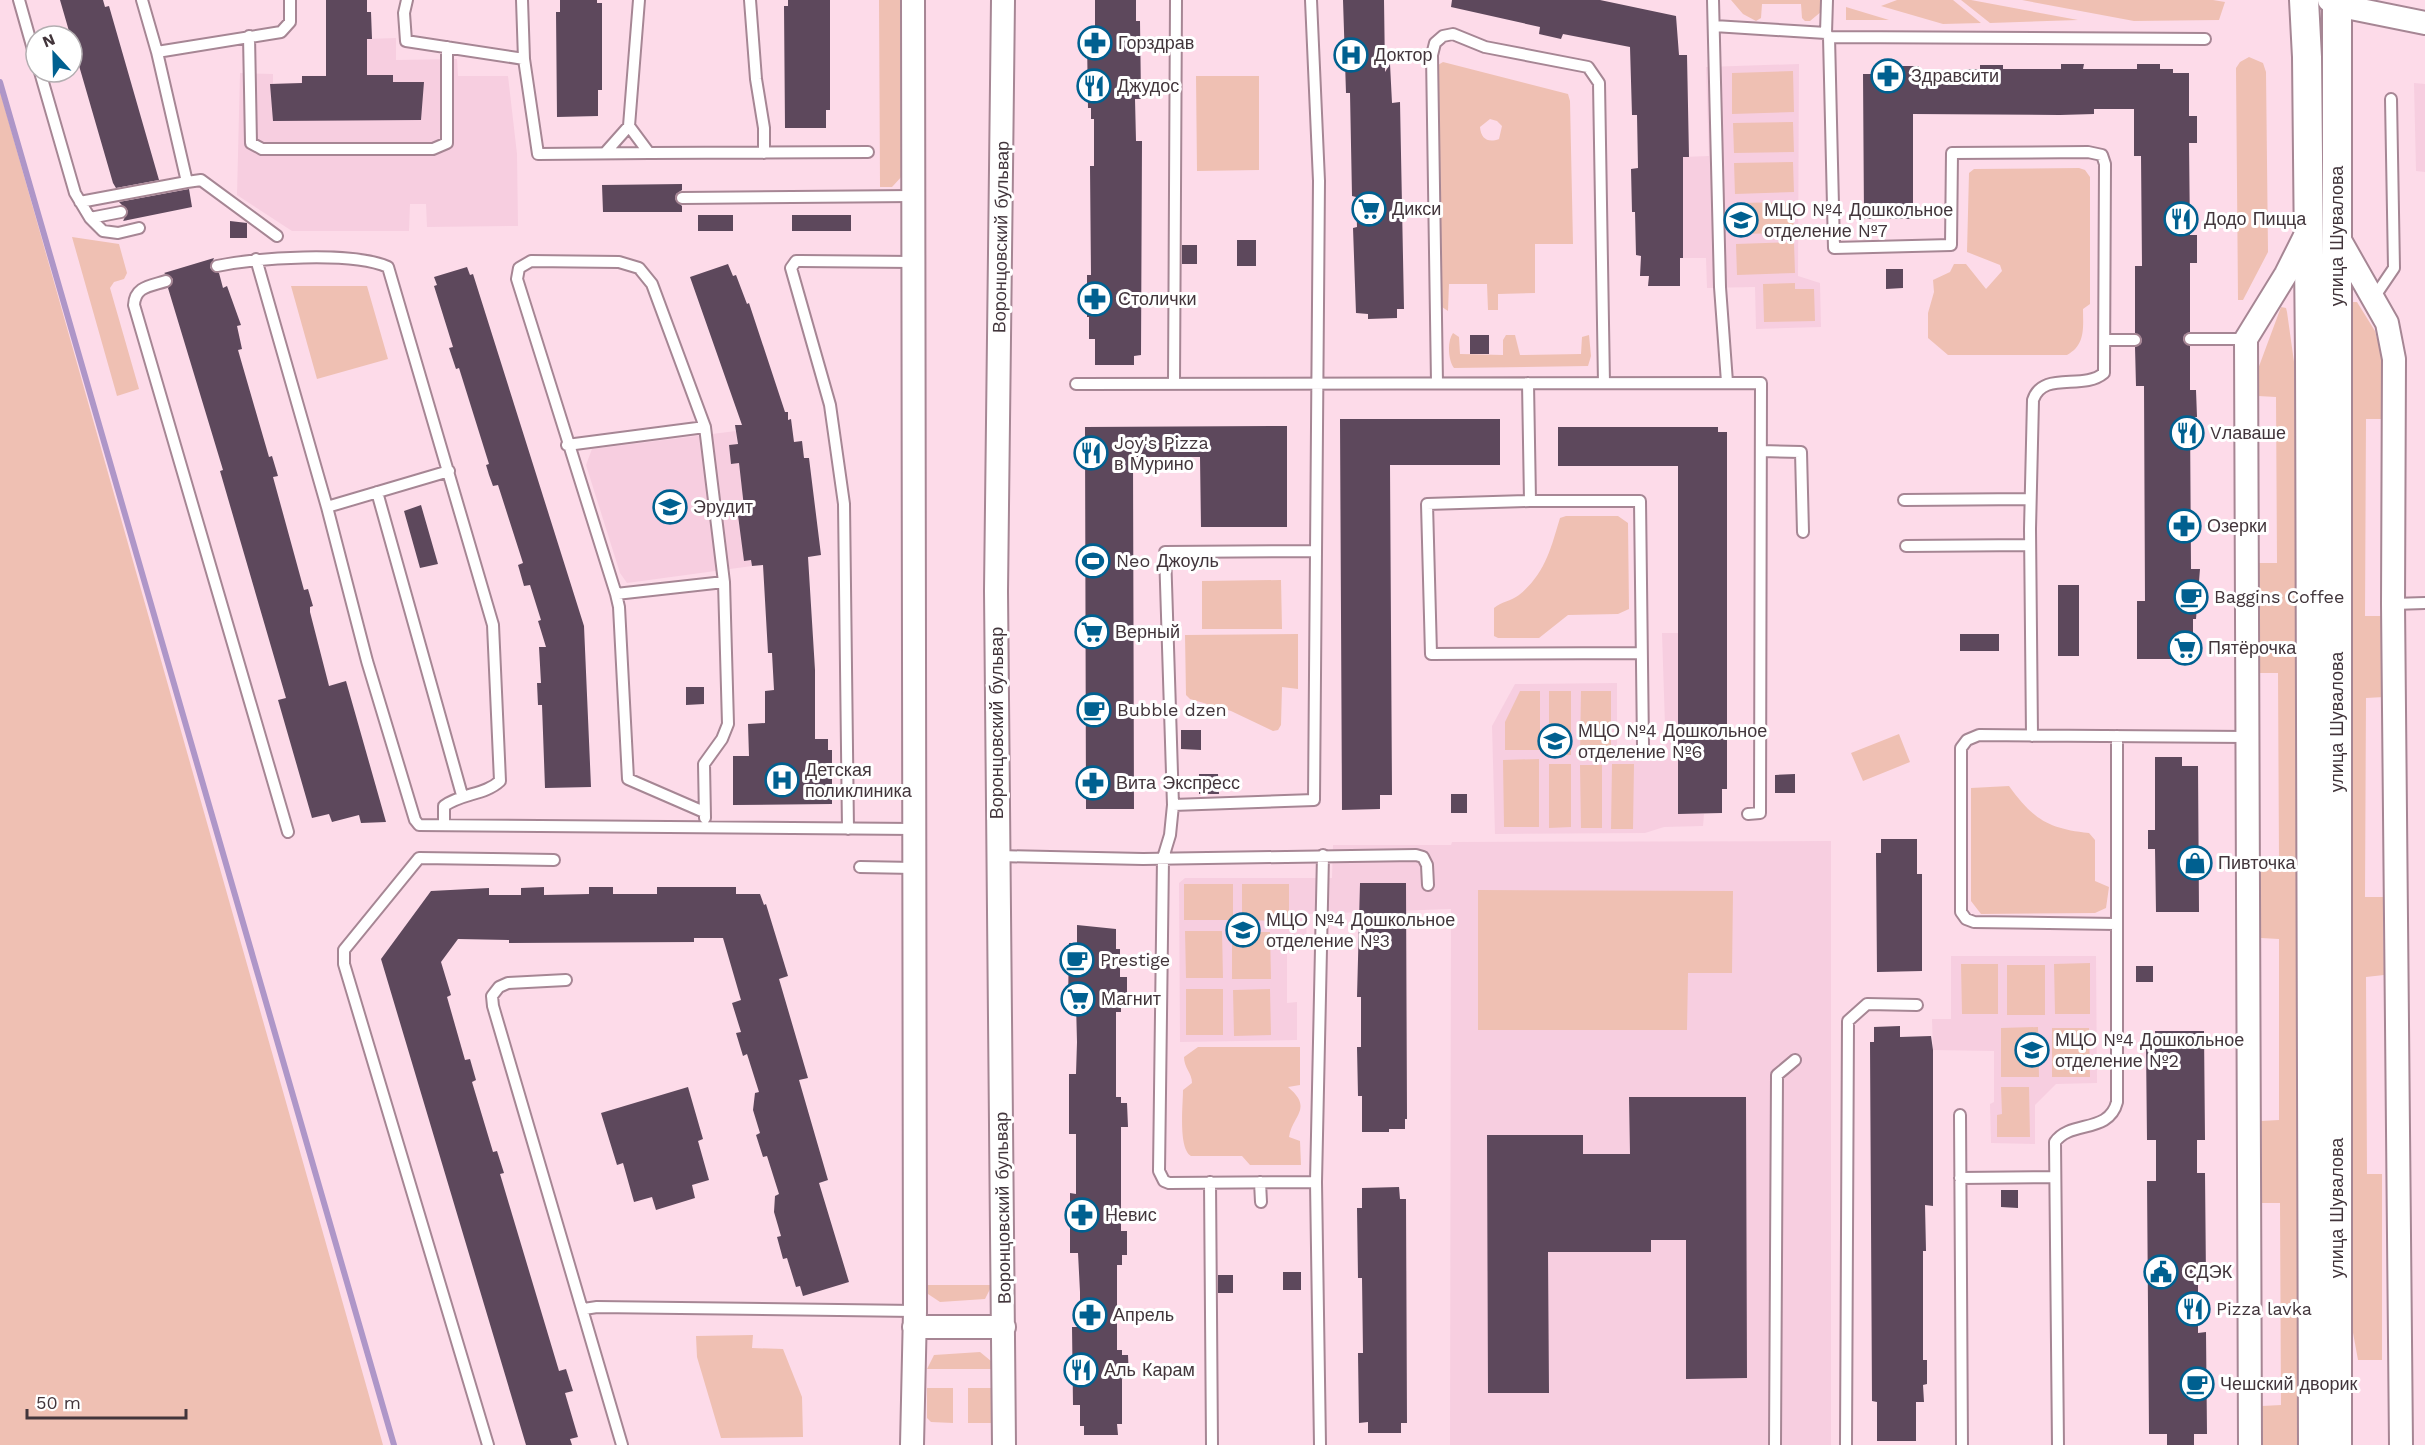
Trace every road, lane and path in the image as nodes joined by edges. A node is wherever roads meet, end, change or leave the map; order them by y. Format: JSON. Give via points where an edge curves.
{"nodes":[{"id":1,"x":19,"y":0,"type":"edge"},
{"id":2,"x":142,"y":0,"type":"edge"},
{"id":3,"x":290,"y":0,"type":"edge"},
{"id":4,"x":407,"y":0,"type":"edge"},
{"id":5,"x":522,"y":0,"type":"edge"},
{"id":6,"x":639,"y":0,"type":"edge"},
{"id":7,"x":750,"y":0,"type":"edge"},
{"id":8,"x":913,"y":0,"type":"edge"},
{"id":9,"x":1004,"y":0,"type":"edge"},
{"id":10,"x":1176,"y":0,"type":"edge"},
{"id":11,"x":1311,"y":0,"type":"edge"},
{"id":12,"x":1713,"y":0,"type":"edge"},
{"id":13,"x":1827,"y":0,"type":"edge"},
{"id":14,"x":2304,"y":0,"type":"edge"},
{"id":15,"x":2334,"y":2,"type":"edge"},
{"id":16,"x":2425,"y":22,"type":"edge"},
{"id":17,"x":26,"y":24,"type":"edge"},
{"id":18,"x":1714,"y":26,"type":"junction"},
{"id":19,"x":1827,"y":34,"type":"junction"},
{"id":20,"x":249,"y":36,"type":"junction"},
{"id":21,"x":2205,"y":39,"type":"dead end"},
{"id":22,"x":447,"y":47,"type":"junction"},
{"id":23,"x":158,"y":52,"type":"junction"},
{"id":24,"x":524,"y":59,"type":"junction"},
{"id":25,"x":43,"y":84,"type":"edge"},
{"id":26,"x":2391,"y":99,"type":"dead end"},
{"id":27,"x":629,"y":126,"type":"junction"},
{"id":28,"x":868,"y":152,"type":"dead end"},
{"id":29,"x":604,"y":153,"type":"junction"},
{"id":30,"x":649,"y":153,"type":"junction"},
{"id":31,"x":764,"y":153,"type":"junction"},
{"id":32,"x":187,"y":182,"type":"junction"},
{"id":33,"x":913,"y":196,"type":"junction"},
{"id":34,"x":682,"y":198,"type":"dead end"},
{"id":35,"x":80,"y":202,"type":"junction"},
{"id":36,"x":121,"y":212,"type":"dead end"},
{"id":37,"x":90,"y":218,"type":"junction"},
{"id":38,"x":139,"y":228,"type":"dead end"},
{"id":39,"x":2308,"y":230,"type":"junction"},
{"id":40,"x":2337,"y":235,"type":"junction"},
{"id":41,"x":278,"y":236,"type":"dead end"},
{"id":42,"x":256,"y":259,"type":"junction"},
{"id":43,"x":913,"y":262,"type":"junction"},
{"id":44,"x":217,"y":267,"type":"dead end"},
{"id":45,"x":166,"y":281,"type":"dead end"},
{"id":46,"x":2373,"y":299,"type":"junction"},
{"id":47,"x":2190,"y":339,"type":"dead end"},
{"id":48,"x":2246,"y":339,"type":"junction"},
{"id":49,"x":2105,"y":340,"type":"junction"},
{"id":50,"x":2135,"y":340,"type":"dead end"},
{"id":51,"x":1727,"y":382,"type":"junction"},
{"id":52,"x":1317,"y":383,"type":"junction"},
{"id":53,"x":1437,"y":383,"type":"junction"},
{"id":54,"x":1528,"y":383,"type":"junction"},
{"id":55,"x":1604,"y":383,"type":"junction"},
{"id":56,"x":1076,"y":384,"type":"dead end"},
{"id":57,"x":1174,"y":384,"type":"junction"},
{"id":58,"x":705,"y":427,"type":"junction"},
{"id":59,"x":567,"y":445,"type":"junction"},
{"id":60,"x":1761,"y":451,"type":"junction"},
{"id":61,"x":448,"y":471,"type":"junction"},
{"id":62,"x":377,"y":492,"type":"junction"},
{"id":63,"x":1904,"y":500,"type":"dead end"},
{"id":64,"x":2030,"y":500,"type":"junction"},
{"id":65,"x":1530,"y":501,"type":"junction"},
{"id":66,"x":327,"y":507,"type":"junction"},
{"id":67,"x":1803,"y":532,"type":"dead end"},
{"id":68,"x":2030,"y":545,"type":"junction"},
{"id":69,"x":1906,"y":546,"type":"dead end"},
{"id":70,"x":1316,"y":551,"type":"junction"},
{"id":71,"x":724,"y":582,"type":"junction"},
{"id":72,"x":616,"y":594,"type":"junction"},
{"id":73,"x":2425,"y":603,"type":"edge"},
{"id":74,"x":2393,"y":604,"type":"junction"},
{"id":75,"x":1641,"y":653,"type":"junction"},
{"id":76,"x":2032,"y":736,"type":"junction"},
{"id":77,"x":2117,"y":736,"type":"junction"},
{"id":78,"x":2247,"y":737,"type":"junction"},
{"id":79,"x":1643,"y":745,"type":"dead end"},
{"id":80,"x":462,"y":795,"type":"junction"},
{"id":81,"x":1173,"y":806,"type":"junction"},
{"id":82,"x":704,"y":812,"type":"junction"},
{"id":83,"x":1748,"y":814,"type":"dead end"},
{"id":84,"x":444,"y":825,"type":"junction"},
{"id":85,"x":705,"y":827,"type":"junction"},
{"id":86,"x":848,"y":829,"type":"junction"},
{"id":87,"x":914,"y":829,"type":"junction"},
{"id":88,"x":288,"y":832,"type":"dead end"},
{"id":89,"x":1323,"y":855,"type":"junction"},
{"id":90,"x":998,"y":856,"type":"junction"},
{"id":91,"x":1163,"y":858,"type":"junction"},
{"id":92,"x":554,"y":860,"type":"dead end"},
{"id":93,"x":860,"y":867,"type":"dead end"},
{"id":94,"x":914,"y":868,"type":"junction"},
{"id":95,"x":1428,"y":885,"type":"dead end"},
{"id":96,"x":2116,"y":924,"type":"junction"},
{"id":97,"x":566,"y":980,"type":"dead end"},
{"id":98,"x":1917,"y":1005,"type":"dead end"},
{"id":99,"x":1795,"y":1060,"type":"dead end"},
{"id":100,"x":1960,"y":1115,"type":"dead end"},
{"id":101,"x":2055,"y":1177,"type":"junction"},
{"id":102,"x":1960,"y":1178,"type":"junction"},
{"id":103,"x":1210,"y":1182,"type":"junction"},
{"id":104,"x":1260,"y":1182,"type":"junction"},
{"id":105,"x":1317,"y":1182,"type":"junction"},
{"id":106,"x":1261,"y":1202,"type":"dead end"},
{"id":107,"x":584,"y":1309,"type":"junction"},
{"id":108,"x":914,"y":1319,"type":"junction"},
{"id":109,"x":1004,"y":1327,"type":"junction"},
{"id":110,"x":488,"y":1445,"type":"edge"},
{"id":111,"x":622,"y":1445,"type":"edge"},
{"id":112,"x":912,"y":1445,"type":"edge"},
{"id":113,"x":1005,"y":1445,"type":"edge"},
{"id":114,"x":1212,"y":1445,"type":"edge"},
{"id":115,"x":1320,"y":1445,"type":"edge"},
{"id":116,"x":1775,"y":1445,"type":"edge"},
{"id":117,"x":1846,"y":1445,"type":"edge"},
{"id":118,"x":1962,"y":1445,"type":"edge"},
{"id":119,"x":2058,"y":1445,"type":"edge"},
{"id":120,"x":2250,"y":1445,"type":"edge"},
{"id":121,"x":2313,"y":1445,"type":"edge"},
{"id":122,"x":2337,"y":1445,"type":"edge"},
{"id":123,"x":2401,"y":1445,"type":"edge"}],
"edges":[{"from":1,"to":17,"type":"lane"},
{"from":2,"to":23,"type":"lane"},
{"from":3,"to":20,"type":"lane","via":[[290,22],[282,32]]},
{"from":4,"to":22,"type":"lane","via":[[406,41]]},
{"from":5,"to":24,"type":"lane"},
{"from":6,"to":27,"type":"lane"},
{"from":7,"to":31,"type":"lane"},
{"from":8,"to":33,"type":"street"},
{"from":9,"to":90,"type":"street","name":"Воронцовский бульвар","via":[[996,591]]},
{"from":10,"to":57,"type":"lane"},
{"from":11,"to":52,"type":"lane","via":[[1319,181]]},
{"from":12,"to":18,"type":"lane"},
{"from":13,"to":19,"type":"lane"},
{"from":14,"to":39,"type":"street","name":"улица Шувалова"},
{"from":15,"to":16,"type":"street"},
{"from":15,"to":40,"type":"street","name":"улица Шувалова"},
{"from":18,"to":19,"type":"lane"},
{"from":18,"to":51,"type":"lane","via":[[1720,287]]},
{"from":19,"to":21,"type":"lane"},
{"from":19,"to":49,"type":"lane","via":[[1834,248],[1951,245],[1952,153],[2096,153],[2105,164]]},
{"from":20,"to":22,"type":"lane","via":[[251,142],[262,149],[433,149],[447,143]]},
{"from":20,"to":23,"type":"lane"},
{"from":22,"to":24,"type":"lane"},
{"from":23,"to":32,"type":"lane"},
{"from":24,"to":29,"type":"lane","via":[[538,154]]},
{"from":25,"to":35,"type":"lane"},
{"from":26,"to":46,"type":"lane","via":[[2394,268]]},
{"from":27,"to":29,"type":"lane"},
{"from":27,"to":30,"type":"lane"},
{"from":28,"to":31,"type":"lane"},
{"from":29,"to":30,"type":"lane"},
{"from":30,"to":31,"type":"lane"},
{"from":32,"to":35,"type":"lane"},
{"from":32,"to":41,"type":"lane","via":[[201,180]]},
{"from":33,"to":34,"type":"lane"},
{"from":33,"to":43,"type":"street"},
{"from":35,"to":37,"type":"lane"},
{"from":36,"to":37,"type":"lane"},
{"from":37,"to":38,"type":"lane","via":[[103,231]]},
{"from":39,"to":48,"type":"street","name":"улица Шувалова"},
{"from":39,"to":121,"type":"street","name":"улица Шувалова"},
{"from":40,"to":46,"type":"street"},
{"from":40,"to":122,"type":"street","name":"улица Шувалова"},
{"from":42,"to":44,"type":"lane"},
{"from":42,"to":61,"type":"lane","via":[[365,259],[388,267]]},
{"from":42,"to":66,"type":"lane"},
{"from":43,"to":86,"type":"lane","via":[[796,261],[791,268],[830,405],[844,504]]},
{"from":43,"to":87,"type":"street"},
{"from":45,"to":88,"type":"lane","via":[[139,290],[134,305]]},
{"from":46,"to":74,"type":"street","via":[[2387,324],[2394,359]]},
{"from":47,"to":48,"type":"lane"},
{"from":48,"to":78,"type":"street"},
{"from":49,"to":50,"type":"lane"},
{"from":49,"to":64,"type":"lane","via":[[2105,368],[2097,379],[2044,384],[2036,390]]},
{"from":51,"to":55,"type":"lane"},
{"from":51,"to":60,"type":"lane","via":[[1761,383]]},
{"from":52,"to":53,"type":"lane"},
{"from":52,"to":57,"type":"lane"},
{"from":52,"to":70,"type":"lane"},
{"from":53,"to":54,"type":"lane"},
{"from":53,"to":55,"type":"lane","via":[[1432,55],[1443,36],[1454,34],[1485,46],[1588,68],[1599,83]]},
{"from":54,"to":55,"type":"lane"},
{"from":54,"to":65,"type":"lane"},
{"from":56,"to":57,"type":"lane"},
{"from":58,"to":59,"type":"lane"},
{"from":58,"to":59,"type":"lane","via":[[652,284],[639,268],[619,262],[531,261],[519,268],[517,279]]},
{"from":58,"to":71,"type":"lane"},
{"from":59,"to":72,"type":"lane"},
{"from":60,"to":67,"type":"lane","via":[[1801,452]]},
{"from":60,"to":83,"type":"lane","via":[[1761,813]]},
{"from":61,"to":62,"type":"lane"},
{"from":61,"to":80,"type":"lane","via":[[493,625],[500,781],[491,789]]},
{"from":62,"to":66,"type":"lane"},
{"from":62,"to":80,"type":"lane"},
{"from":63,"to":64,"type":"lane"},
{"from":64,"to":68,"type":"lane"},
{"from":65,"to":75,"type":"lane","via":[[1640,501]]},
{"from":65,"to":75,"type":"lane","via":[[1427,504],[1431,654]]},
{"from":66,"to":84,"type":"lane","via":[[367,661],[415,820],[419,825]]},
{"from":68,"to":69,"type":"lane"},
{"from":68,"to":76,"type":"lane"},
{"from":70,"to":81,"type":"lane","via":[[1314,800]]},
{"from":70,"to":81,"type":"lane","via":[[1166,552]]},
{"from":71,"to":72,"type":"lane"},
{"from":71,"to":82,"type":"lane","via":[[728,724],[704,764]]},
{"from":72,"to":82,"type":"lane","via":[[628,779]]},
{"from":73,"to":74,"type":"lane"},
{"from":74,"to":123,"type":"street"},
{"from":75,"to":79,"type":"lane"},
{"from":76,"to":77,"type":"lane"},
{"from":76,"to":96,"type":"lane","via":[[1979,735],[1961,748],[1961,912],[1974,922]]},
{"from":77,"to":78,"type":"lane"},
{"from":77,"to":96,"type":"lane"},
{"from":78,"to":120,"type":"street"},
{"from":80,"to":84,"type":"lane","via":[[444,806]]},
{"from":81,"to":91,"type":"lane"},
{"from":82,"to":85,"type":"lane"},
{"from":84,"to":85,"type":"lane"},
{"from":85,"to":86,"type":"lane"},
{"from":86,"to":87,"type":"lane"},
{"from":87,"to":94,"type":"street"},
{"from":89,"to":91,"type":"lane"},
{"from":89,"to":95,"type":"lane","via":[[1416,855],[1423,857],[1427,865]]},
{"from":89,"to":105,"type":"lane"},
{"from":90,"to":91,"type":"lane"},
{"from":90,"to":109,"type":"street","name":"Воронцовский бульвар"},
{"from":91,"to":103,"type":"lane","via":[[1159,1171],[1169,1183]]},
{"from":92,"to":110,"type":"lane","via":[[419,858],[344,950],[344,964]]},
{"from":93,"to":94,"type":"lane"},
{"from":94,"to":108,"type":"street"},
{"from":96,"to":101,"type":"lane","via":[[2115,1111],[2099,1124],[2058,1137]]},
{"from":97,"to":107,"type":"lane","via":[[508,983],[492,996]]},
{"from":98,"to":117,"type":"lane","via":[[1868,1005],[1848,1021]]},
{"from":99,"to":116,"type":"lane","via":[[1777,1076]]},
{"from":100,"to":102,"type":"lane"},
{"from":101,"to":102,"type":"lane"},
{"from":101,"to":119,"type":"lane"},
{"from":102,"to":118,"type":"lane"},
{"from":103,"to":104,"type":"lane"},
{"from":103,"to":114,"type":"lane"},
{"from":104,"to":105,"type":"lane"},
{"from":104,"to":106,"type":"lane"},
{"from":105,"to":115,"type":"lane"},
{"from":107,"to":108,"type":"lane"},
{"from":107,"to":111,"type":"lane"},
{"from":108,"to":109,"type":"street"},
{"from":108,"to":112,"type":"street"},
{"from":109,"to":113,"type":"street","name":"Воронцовский бульвар"}]}
